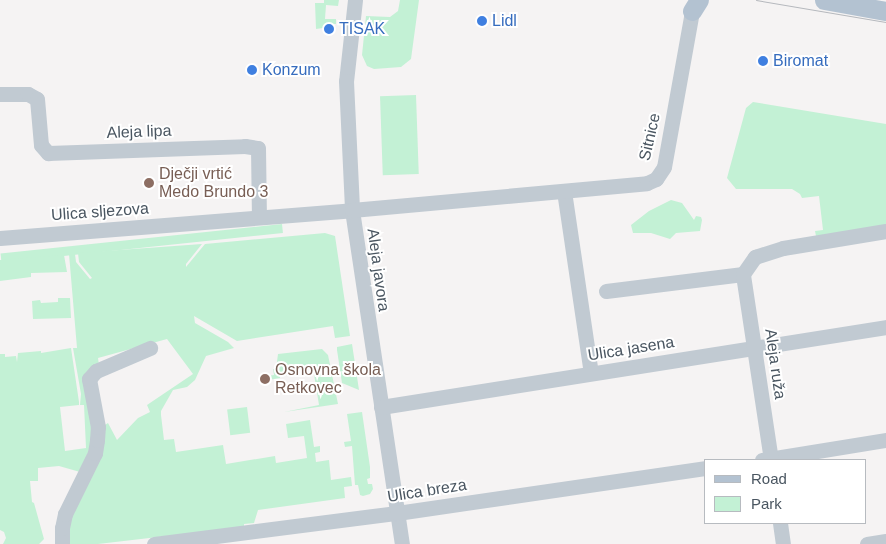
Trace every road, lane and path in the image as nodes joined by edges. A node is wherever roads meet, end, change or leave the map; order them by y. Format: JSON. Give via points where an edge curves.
{"nodes":[{"id":1,"x":355,"y":0,"type":"edge"},
{"id":2,"x":824,"y":0,"type":"edge"},
{"id":3,"x":694,"y":4,"type":"edge"},
{"id":4,"x":886,"y":11,"type":"edge"},
{"id":5,"x":0,"y":94,"type":"edge"},
{"id":6,"x":564,"y":191,"type":"junction"},
{"id":7,"x":352,"y":210,"type":"junction"},
{"id":8,"x":259,"y":217,"type":"junction"},
{"id":9,"x":886,"y":231,"type":"edge"},
{"id":10,"x":0,"y":238,"type":"edge"},
{"id":11,"x":743,"y":274,"type":"junction"},
{"id":12,"x":606,"y":291,"type":"dead end"},
{"id":13,"x":886,"y":327,"type":"edge"},
{"id":14,"x":150,"y":348,"type":"dead end"},
{"id":15,"x":755,"y":348,"type":"junction"},
{"id":16,"x":591,"y":373,"type":"junction"},
{"id":17,"x":381,"y":407,"type":"junction"},
{"id":18,"x":886,"y":440,"type":"edge"},
{"id":19,"x":767,"y":459,"type":"edge"},
{"id":20,"x":773,"y":459,"type":"edge"},
{"id":21,"x":704,"y":468,"type":"edge"},
{"id":22,"x":397,"y":513,"type":"junction"},
{"id":23,"x":780,"y":524,"type":"edge"},
{"id":24,"x":886,"y":541,"type":"edge"},
{"id":25,"x":62,"y":544,"type":"edge"},
{"id":26,"x":154,"y":544,"type":"edge"},
{"id":27,"x":402,"y":544,"type":"edge"},
{"id":28,"x":783,"y":544,"type":"edge"},
{"id":29,"x":867,"y":544,"type":"edge"}],
"edges":[{"from":1,"to":7,"type":"street","name":"Aleja javora","via":[[346,81]]},
{"from":2,"to":4,"type":"main road"},
{"from":3,"to":6,"type":"street","name":"Sitnice","via":[[664,167],[656,179],[647,183]]},
{"from":5,"to":8,"type":"street","name":"Aleja lipa","via":[[28,94],[38,99],[41,144],[48,153],[258,148]]},
{"from":6,"to":7,"type":"street","name":"Sitnice"},
{"from":6,"to":16,"type":"street"},
{"from":7,"to":8,"type":"street","name":"Ulica sljezova"},
{"from":7,"to":17,"type":"street","name":"Aleja javora"},
{"from":8,"to":10,"type":"street","name":"Ulica sljezova"},
{"from":9,"to":11,"type":"street","via":[[783,248],[755,257]]},
{"from":11,"to":12,"type":"street"},
{"from":11,"to":15,"type":"street","name":"Aleja ruža"},
{"from":13,"to":15,"type":"street","name":"Ulica jasena"},
{"from":14,"to":25,"type":"street","via":[[96,371],[89,379],[98,427],[95,453],[65,514]]},
{"from":15,"to":16,"type":"street","name":"Ulica jasena"},
{"from":15,"to":19,"type":"street","name":"Aleja ruža"},
{"from":16,"to":17,"type":"street","name":"Ulica jasena"},
{"from":17,"to":22,"type":"street","name":"Aleja javora"},
{"from":18,"to":20,"type":"street"},
{"from":21,"to":22,"type":"street","name":"Ulica breza"},
{"from":22,"to":26,"type":"street","name":"Ulica breza"},
{"from":22,"to":27,"type":"street","name":"Aleja javora"},
{"from":23,"to":28,"type":"street"},
{"from":24,"to":29,"type":"street"}]}
